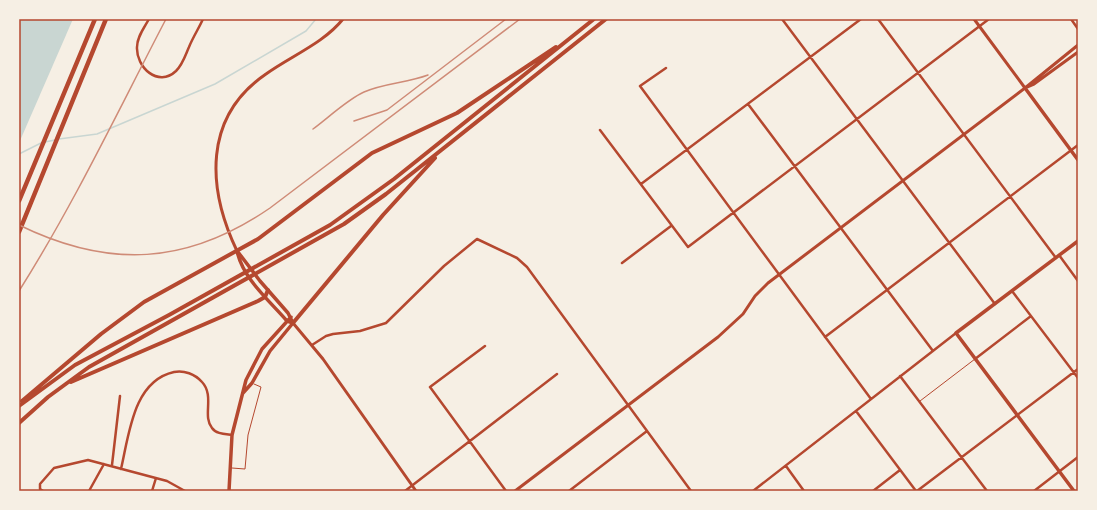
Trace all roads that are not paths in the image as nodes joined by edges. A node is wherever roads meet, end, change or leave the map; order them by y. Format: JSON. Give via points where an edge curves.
{"nodes":[{"id":1,"x":95,"y":19,"type":"edge"},
{"id":2,"x":106,"y":19,"type":"edge"},
{"id":3,"x":149,"y":19,"type":"edge"},
{"id":4,"x":203,"y":19,"type":"edge"},
{"id":5,"x":343,"y":19,"type":"edge"},
{"id":6,"x":594,"y":19,"type":"edge"},
{"id":7,"x":606,"y":19,"type":"edge"},
{"id":8,"x":782,"y":19,"type":"edge"},
{"id":9,"x":861,"y":19,"type":"edge"},
{"id":10,"x":878,"y":19,"type":"edge"},
{"id":11,"x":974,"y":19,"type":"edge"},
{"id":12,"x":989,"y":19,"type":"edge"},
{"id":13,"x":1071,"y":19,"type":"edge"},
{"id":14,"x":980,"y":26,"type":"junction"},
{"id":15,"x":1078,"y":29,"type":"edge"},
{"id":16,"x":574,"y":35,"type":"junction"},
{"id":17,"x":1078,"y":45,"type":"edge"},
{"id":18,"x":1078,"y":52,"type":"edge"},
{"id":19,"x":810,"y":57,"type":"junction"},
{"id":20,"x":666,"y":68,"type":"dead end"},
{"id":21,"x":918,"y":72,"type":"junction"},
{"id":22,"x":1025,"y":88,"type":"junction"},
{"id":23,"x":748,"y":104,"type":"junction"},
{"id":24,"x":856,"y":120,"type":"junction"},
{"id":25,"x":600,"y":130,"type":"dead end"},
{"id":26,"x":963,"y":134,"type":"junction"},
{"id":27,"x":1078,"y":145,"type":"edge"},
{"id":28,"x":448,"y":146,"type":"junction"},
{"id":29,"x":687,"y":150,"type":"junction"},
{"id":30,"x":1071,"y":150,"type":"junction"},
{"id":31,"x":1078,"y":160,"type":"edge"},
{"id":32,"x":794,"y":166,"type":"junction"},
{"id":33,"x":902,"y":180,"type":"junction"},
{"id":34,"x":641,"y":185,"type":"junction"},
{"id":35,"x":1010,"y":197,"type":"junction"},
{"id":36,"x":19,"y":200,"type":"edge"},
{"id":37,"x":733,"y":213,"type":"junction"},
{"id":38,"x":671,"y":226,"type":"junction"},
{"id":39,"x":840,"y":228,"type":"junction"},
{"id":40,"x":19,"y":232,"type":"edge"},
{"id":41,"x":1078,"y":241,"type":"edge"},
{"id":42,"x":949,"y":244,"type":"junction"},
{"id":43,"x":237,"y":251,"type":"junction"},
{"id":44,"x":1058,"y":256,"type":"junction"},
{"id":45,"x":622,"y":263,"type":"dead end"},
{"id":46,"x":779,"y":274,"type":"junction"},
{"id":47,"x":1078,"y":281,"type":"edge"},
{"id":48,"x":268,"y":290,"type":"junction"},
{"id":49,"x":887,"y":290,"type":"junction"},
{"id":50,"x":1012,"y":291,"type":"junction"},
{"id":51,"x":265,"y":297,"type":"junction"},
{"id":52,"x":995,"y":304,"type":"junction"},
{"id":53,"x":1031,"y":316,"type":"junction"},
{"id":54,"x":291,"y":317,"type":"junction"},
{"id":55,"x":287,"y":321,"type":"junction"},
{"id":56,"x":293,"y":323,"type":"junction"},
{"id":57,"x":956,"y":333,"type":"junction"},
{"id":58,"x":824,"y":337,"type":"junction"},
{"id":59,"x":312,"y":346,"type":"junction"},
{"id":60,"x":484,"y":346,"type":"dead end"},
{"id":61,"x":932,"y":351,"type":"junction"},
{"id":62,"x":975,"y":358,"type":"junction"},
{"id":63,"x":1078,"y":369,"type":"edge"},
{"id":64,"x":1074,"y":372,"type":"junction"},
{"id":65,"x":558,"y":374,"type":"dead end"},
{"id":66,"x":900,"y":376,"type":"junction"},
{"id":67,"x":1078,"y":378,"type":"edge"},
{"id":68,"x":246,"y":380,"type":"junction"},
{"id":69,"x":252,"y":383,"type":"junction"},
{"id":70,"x":60,"y":388,"type":"junction"},
{"id":71,"x":243,"y":394,"type":"junction"},
{"id":72,"x":120,"y":396,"type":"dead end"},
{"id":73,"x":871,"y":399,"type":"junction"},
{"id":74,"x":919,"y":402,"type":"junction"},
{"id":75,"x":19,"y":405,"type":"edge"},
{"id":76,"x":628,"y":405,"type":"junction"},
{"id":77,"x":856,"y":411,"type":"junction"},
{"id":78,"x":1018,"y":415,"type":"junction"},
{"id":79,"x":19,"y":423,"type":"edge"},
{"id":80,"x":647,"y":431,"type":"junction"},
{"id":81,"x":232,"y":435,"type":"junction"},
{"id":82,"x":470,"y":441,"type":"junction"},
{"id":83,"x":961,"y":457,"type":"junction"},
{"id":84,"x":1078,"y":457,"type":"edge"},
{"id":85,"x":104,"y":464,"type":"junction"},
{"id":86,"x":112,"y":465,"type":"junction"},
{"id":87,"x":786,"y":466,"type":"junction"},
{"id":88,"x":230,"y":468,"type":"junction"},
{"id":89,"x":121,"y":469,"type":"junction"},
{"id":90,"x":900,"y":470,"type":"junction"},
{"id":91,"x":1059,"y":472,"type":"junction"},
{"id":92,"x":156,"y":478,"type":"junction"},
{"id":93,"x":412,"y":486,"type":"junction"},
{"id":94,"x":43,"y":491,"type":"edge"},
{"id":95,"x":89,"y":491,"type":"edge"},
{"id":96,"x":152,"y":491,"type":"edge"},
{"id":97,"x":185,"y":491,"type":"edge"},
{"id":98,"x":229,"y":491,"type":"edge"},
{"id":99,"x":405,"y":491,"type":"edge"},
{"id":100,"x":416,"y":491,"type":"edge"},
{"id":101,"x":506,"y":491,"type":"edge"},
{"id":102,"x":515,"y":491,"type":"edge"},
{"id":103,"x":569,"y":491,"type":"edge"},
{"id":104,"x":691,"y":491,"type":"edge"},
{"id":105,"x":753,"y":491,"type":"edge"},
{"id":106,"x":804,"y":491,"type":"edge"},
{"id":107,"x":873,"y":491,"type":"edge"},
{"id":108,"x":917,"y":491,"type":"edge"},
{"id":109,"x":987,"y":491,"type":"edge"},
{"id":110,"x":1034,"y":491,"type":"edge"},
{"id":111,"x":1074,"y":491,"type":"edge"}],
"edges":[{"from":1,"to":36,"type":"highway"},
{"from":2,"to":40,"type":"highway"},
{"from":3,"to":4,"type":"street","via":[[137,43],[137,56],[144,70],[154,76],[172,74],[184,61]]},
{"from":5,"to":43,"type":"street","via":[[317,42],[254,82],[224,122],[216,152],[215,173],[223,216]]},
{"from":6,"to":16,"type":"main road"},
{"from":7,"to":28,"type":"main road"},
{"from":8,"to":19,"type":"street"},
{"from":9,"to":19,"type":"street"},
{"from":10,"to":21,"type":"street"},
{"from":11,"to":14,"type":"street"},
{"from":12,"to":14,"type":"street"},
{"from":13,"to":15,"type":"street"},
{"from":14,"to":21,"type":"street"},
{"from":14,"to":22,"type":"street"},
{"from":16,"to":43,"type":"main road","via":[[457,113],[372,153],[258,239]]},
{"from":16,"to":75,"type":"main road","via":[[361,204],[330,225],[75,365]]},
{"from":17,"to":22,"type":"street"},
{"from":18,"to":22,"type":"street"},
{"from":19,"to":23,"type":"street"},
{"from":19,"to":24,"type":"street"},
{"from":20,"to":29,"type":"street","via":[[640,86]]},
{"from":21,"to":24,"type":"street"},
{"from":21,"to":26,"type":"street"},
{"from":22,"to":26,"type":"street"},
{"from":22,"to":30,"type":"main road"},
{"from":23,"to":29,"type":"street"},
{"from":23,"to":32,"type":"street"},
{"from":24,"to":32,"type":"street"},
{"from":24,"to":33,"type":"street"},
{"from":25,"to":34,"type":"street"},
{"from":26,"to":33,"type":"street"},
{"from":26,"to":35,"type":"street"},
{"from":27,"to":30,"type":"street"},
{"from":28,"to":56,"type":"main road","via":[[400,195]]},
{"from":28,"to":70,"type":"main road","via":[[344,224],[89,367]]},
{"from":29,"to":34,"type":"street"},
{"from":29,"to":37,"type":"street"},
{"from":30,"to":31,"type":"main road"},
{"from":30,"to":35,"type":"street"},
{"from":32,"to":37,"type":"street"},
{"from":32,"to":39,"type":"street"},
{"from":33,"to":39,"type":"street"},
{"from":33,"to":42,"type":"street"},
{"from":34,"to":38,"type":"street"},
{"from":35,"to":42,"type":"street"},
{"from":35,"to":44,"type":"street"},
{"from":37,"to":38,"type":"street","via":[[688,247]]},
{"from":37,"to":46,"type":"street"},
{"from":38,"to":45,"type":"street"},
{"from":39,"to":46,"type":"street"},
{"from":39,"to":49,"type":"street"},
{"from":41,"to":44,"type":"main road"},
{"from":42,"to":49,"type":"street"},
{"from":42,"to":52,"type":"street"},
{"from":43,"to":48,"type":"main road"},
{"from":43,"to":51,"type":"main road","via":[[239,262]]},
{"from":43,"to":75,"type":"main road","via":[[144,302],[95,339]]},
{"from":44,"to":47,"type":"street"},
{"from":44,"to":50,"type":"main road"},
{"from":46,"to":58,"type":"street"},
{"from":46,"to":76,"type":"street","via":[[761,290],[732,326]]},
{"from":48,"to":51,"type":"main road"},
{"from":48,"to":54,"type":"main road"},
{"from":49,"to":58,"type":"street"},
{"from":49,"to":61,"type":"street"},
{"from":50,"to":52,"type":"main road"},
{"from":50,"to":53,"type":"street"},
{"from":51,"to":55,"type":"main road"},
{"from":51,"to":70,"type":"main road"},
{"from":52,"to":57,"type":"main road"},
{"from":53,"to":62,"type":"street"},
{"from":53,"to":64,"type":"street"},
{"from":54,"to":55,"type":"main road"},
{"from":54,"to":56,"type":"main road"},
{"from":55,"to":56,"type":"main road"},
{"from":55,"to":68,"type":"main road","via":[[262,349]]},
{"from":56,"to":59,"type":"street"},
{"from":56,"to":69,"type":"main road","via":[[270,351]]},
{"from":57,"to":61,"type":"street"},
{"from":57,"to":62,"type":"main road"},
{"from":58,"to":73,"type":"street"},
{"from":59,"to":76,"type":"street","via":[[326,336],[360,331],[386,323],[444,266],[477,239],[517,258],[527,267]]},
{"from":59,"to":93,"type":"street"},
{"from":60,"to":82,"type":"street","via":[[430,387]]},
{"from":61,"to":66,"type":"street"},
{"from":62,"to":74,"type":"lane"},
{"from":62,"to":78,"type":"main road"},
{"from":63,"to":64,"type":"street"},
{"from":64,"to":67,"type":"street"},
{"from":64,"to":78,"type":"street"},
{"from":65,"to":82,"type":"street"},
{"from":66,"to":73,"type":"street"},
{"from":66,"to":74,"type":"street"},
{"from":68,"to":69,"type":"lane"},
{"from":68,"to":71,"type":"main road"},
{"from":69,"to":71,"type":"main road"},
{"from":69,"to":88,"type":"lane","via":[[261,387],[248,434],[245,469]]},
{"from":70,"to":79,"type":"main road"},
{"from":71,"to":81,"type":"main road"},
{"from":72,"to":86,"type":"street"},
{"from":73,"to":77,"type":"street"},
{"from":74,"to":83,"type":"street"},
{"from":76,"to":80,"type":"street"},
{"from":76,"to":102,"type":"street"},
{"from":77,"to":87,"type":"street"},
{"from":77,"to":90,"type":"street"},
{"from":78,"to":83,"type":"street"},
{"from":78,"to":91,"type":"main road"},
{"from":80,"to":103,"type":"street"},
{"from":80,"to":104,"type":"street"},
{"from":81,"to":88,"type":"main road"},
{"from":81,"to":89,"type":"street","via":[[218,433],[211,428],[208,418],[209,398],[202,382],[185,372],[167,374],[152,383],[141,398]]},
{"from":82,"to":93,"type":"street"},
{"from":82,"to":101,"type":"street"},
{"from":83,"to":108,"type":"street"},
{"from":83,"to":109,"type":"street"},
{"from":84,"to":91,"type":"street"},
{"from":85,"to":86,"type":"street"},
{"from":85,"to":94,"type":"street","via":[[88,460],[54,468],[40,484]]},
{"from":85,"to":95,"type":"street"},
{"from":86,"to":89,"type":"street"},
{"from":87,"to":105,"type":"street"},
{"from":87,"to":106,"type":"street"},
{"from":88,"to":98,"type":"main road"},
{"from":89,"to":92,"type":"street"},
{"from":90,"to":107,"type":"street"},
{"from":90,"to":108,"type":"street"},
{"from":91,"to":110,"type":"street"},
{"from":91,"to":111,"type":"main road"},
{"from":92,"to":96,"type":"street"},
{"from":92,"to":97,"type":"street","via":[[177,485]]},
{"from":93,"to":99,"type":"street"},
{"from":93,"to":100,"type":"street"}]}
